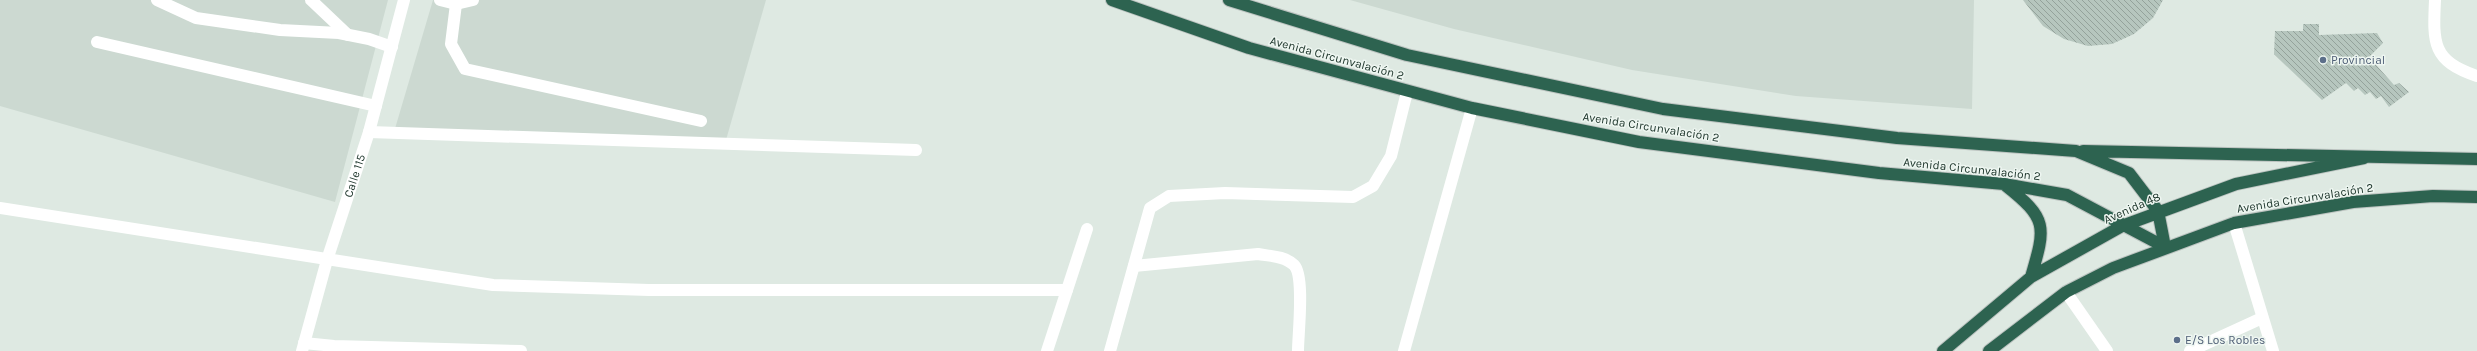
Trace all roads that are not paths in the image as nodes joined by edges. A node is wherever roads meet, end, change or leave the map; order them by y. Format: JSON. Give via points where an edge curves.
{"nodes":[{"id":1,"x":157,"y":0,"type":"edge"},
{"id":2,"x":311,"y":0,"type":"edge"},
{"id":3,"x":404,"y":0,"type":"edge"},
{"id":4,"x":440,"y":0,"type":"edge"},
{"id":5,"x":473,"y":0,"type":"edge"},
{"id":6,"x":1112,"y":0,"type":"edge"},
{"id":7,"x":1229,"y":0,"type":"edge"},
{"id":8,"x":2435,"y":0,"type":"edge"},
{"id":9,"x":456,"y":4,"type":"junction"},
{"id":10,"x":348,"y":35,"type":"junction"},
{"id":11,"x":97,"y":42,"type":"dead end"},
{"id":12,"x":392,"y":46,"type":"junction"},
{"id":13,"x":2477,"y":76,"type":"edge"},
{"id":14,"x":1408,"y":92,"type":"junction"},
{"id":15,"x":376,"y":106,"type":"junction"},
{"id":16,"x":1472,"y":108,"type":"junction"},
{"id":17,"x":701,"y":121,"type":"dead end"},
{"id":18,"x":369,"y":132,"type":"junction"},
{"id":19,"x":916,"y":150,"type":"dead end"},
{"id":20,"x":2076,"y":151,"type":"junction"},
{"id":21,"x":2364,"y":158,"type":"junction"},
{"id":22,"x":2477,"y":159,"type":"edge"},
{"id":23,"x":2004,"y":184,"type":"junction"},
{"id":24,"x":2477,"y":197,"type":"edge"},
{"id":25,"x":0,"y":208,"type":"edge"},
{"id":26,"x":2158,"y":211,"type":"junction"},
{"id":27,"x":2234,"y":224,"type":"junction"},
{"id":28,"x":2122,"y":226,"type":"junction"},
{"id":29,"x":1086,"y":229,"type":"dead end"},
{"id":30,"x":2165,"y":247,"type":"junction"},
{"id":31,"x":327,"y":260,"type":"junction"},
{"id":32,"x":1134,"y":266,"type":"junction"},
{"id":33,"x":2031,"y":277,"type":"junction"},
{"id":34,"x":1067,"y":290,"type":"junction"},
{"id":35,"x":2066,"y":292,"type":"junction"},
{"id":36,"x":2262,"y":318,"type":"junction"},
{"id":37,"x":303,"y":347,"type":"edge"},
{"id":38,"x":333,"y":349,"type":"edge"},
{"id":39,"x":522,"y":351,"type":"edge"},
{"id":40,"x":1047,"y":351,"type":"edge"},
{"id":41,"x":1110,"y":351,"type":"edge"},
{"id":42,"x":1298,"y":351,"type":"edge"},
{"id":43,"x":1404,"y":351,"type":"edge"},
{"id":44,"x":1943,"y":351,"type":"edge"},
{"id":45,"x":1989,"y":351,"type":"edge"},
{"id":46,"x":2107,"y":351,"type":"edge"},
{"id":47,"x":2190,"y":351,"type":"edge"},
{"id":48,"x":2273,"y":351,"type":"edge"}],
"edges":[{"from":1,"to":10,"type":"street","via":[[196,18],[280,30]]},
{"from":2,"to":10,"type":"street"},
{"from":3,"to":12,"type":"street","name":"Calle 115"},
{"from":4,"to":9,"type":"street"},
{"from":5,"to":9,"type":"street"},
{"from":6,"to":14,"type":"highway","name":"Avenida Circunvalación 2","via":[[1249,48]]},
{"from":7,"to":20,"type":"highway","name":"Avenida Circunvalación 2","via":[[1408,55],[1663,109],[1897,138]]},
{"from":8,"to":13,"type":"street","via":[[2434,29],[2441,57],[2457,69]]},
{"from":9,"to":17,"type":"street","via":[[451,44],[465,69]]},
{"from":10,"to":12,"type":"street"},
{"from":11,"to":15,"type":"street"},
{"from":12,"to":15,"type":"street","name":"Calle 115"},
{"from":14,"to":16,"type":"highway","name":"Avenida Circunvalación 2"},
{"from":14,"to":32,"type":"street","via":[[1391,156],[1373,186],[1353,197],[1225,193],[1169,196],[1150,208]]},
{"from":15,"to":18,"type":"street","name":"Calle 115"},
{"from":16,"to":23,"type":"highway","name":"Avenida Circunvalación 2","via":[[1639,142],[1879,173]]},
{"from":16,"to":43,"type":"street"},
{"from":18,"to":19,"type":"street"},
{"from":18,"to":31,"type":"street","name":"Calle 115"},
{"from":20,"to":21,"type":"highway"},
{"from":20,"to":26,"type":"highway","name":"Avenida Circunvalación 2","via":[[2129,173]]},
{"from":21,"to":22,"type":"highway"},
{"from":21,"to":26,"type":"highway","name":"Avenida 48","via":[[2236,184]]},
{"from":23,"to":28,"type":"highway","name":"Avenida Circunvalación 2","via":[[2067,195]]},
{"from":23,"to":33,"type":"highway","via":[[2030,205],[2041,222],[2042,241]]},
{"from":24,"to":27,"type":"highway","name":"Avenida Circunvalación 2","via":[[2433,196],[2353,202]]},
{"from":25,"to":31,"type":"street"},
{"from":26,"to":28,"type":"highway","name":"Avenida 48"},
{"from":26,"to":30,"type":"highway","name":"Avenida Circunvalación 2"},
{"from":27,"to":30,"type":"highway","name":"Avenida Circunvalación 2"},
{"from":27,"to":36,"type":"street"},
{"from":28,"to":30,"type":"highway","name":"Avenida Circunvalación 2"},
{"from":28,"to":33,"type":"highway","name":"Avenida 48"},
{"from":29,"to":34,"type":"street"},
{"from":30,"to":35,"type":"highway","via":[[2113,268]]},
{"from":31,"to":34,"type":"street","via":[[493,285],[649,290]]},
{"from":31,"to":37,"type":"street","name":"Calle 115"},
{"from":32,"to":41,"type":"street"},
{"from":32,"to":42,"type":"street","via":[[1258,254],[1278,257],[1294,265],[1299,277]]},
{"from":33,"to":44,"type":"highway","name":"Avenida 48"},
{"from":34,"to":40,"type":"street"},
{"from":35,"to":45,"type":"highway"},
{"from":35,"to":46,"type":"street"},
{"from":36,"to":47,"type":"street"},
{"from":36,"to":48,"type":"street"},
{"from":37,"to":38,"type":"street"},
{"from":38,"to":39,"type":"street"}]}
